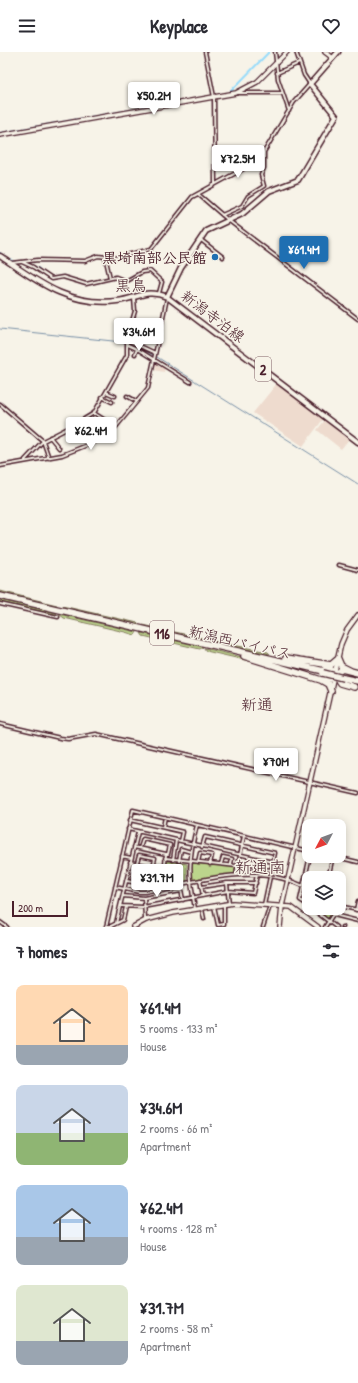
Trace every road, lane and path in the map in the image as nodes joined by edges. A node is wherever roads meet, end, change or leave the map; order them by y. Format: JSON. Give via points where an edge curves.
{"nodes":[{"id":1,"x":205,"y":52,"type":"edge"},
{"id":2,"x":275,"y":52,"type":"edge"},
{"id":3,"x":287,"y":52,"type":"edge"},
{"id":4,"x":296,"y":52,"type":"edge"},
{"id":5,"x":325,"y":52,"type":"edge"},
{"id":6,"x":338,"y":52,"type":"edge"},
{"id":7,"x":333,"y":58,"type":"junction"},
{"id":8,"x":276,"y":63,"type":"junction"},
{"id":9,"x":299,"y":63,"type":"junction"},
{"id":10,"x":277,"y":73,"type":"junction"},
{"id":11,"x":310,"y":84,"type":"junction"},
{"id":12,"x":236,"y":93,"type":"junction"},
{"id":13,"x":281,"y":93,"type":"junction"},
{"id":14,"x":214,"y":97,"type":"junction"},
{"id":15,"x":289,"y":111,"type":"junction"},
{"id":16,"x":0,"y":135,"type":"edge"},
{"id":17,"x":264,"y":152,"type":"junction"},
{"id":18,"x":215,"y":184,"type":"junction"},
{"id":19,"x":198,"y":194,"type":"junction"},
{"id":20,"x":222,"y":215,"type":"junction"},
{"id":21,"x":228,"y":220,"type":"junction"},
{"id":22,"x":200,"y":240,"type":"junction"},
{"id":23,"x":0,"y":256,"type":"edge"},
{"id":24,"x":105,"y":256,"type":"junction"},
{"id":25,"x":223,"y":257,"type":"dead end"},
{"id":26,"x":21,"y":262,"type":"junction"},
{"id":27,"x":11,"y":263,"type":"junction"},
{"id":28,"x":110,"y":278,"type":"junction"},
{"id":29,"x":158,"y":293,"type":"junction"},
{"id":30,"x":133,"y":296,"type":"junction"},
{"id":31,"x":168,"y":297,"type":"junction"},
{"id":32,"x":358,"y":319,"type":"edge"},
{"id":33,"x":128,"y":340,"type":"junction"},
{"id":34,"x":128,"y":345,"type":"junction"},
{"id":35,"x":137,"y":349,"type":"junction"},
{"id":36,"x":135,"y":354,"type":"dead end"},
{"id":37,"x":155,"y":354,"type":"junction"},
{"id":38,"x":154,"y":359,"type":"junction"},
{"id":39,"x":190,"y":382,"type":"dead end"},
{"id":40,"x":106,"y":392,"type":"junction"},
{"id":41,"x":115,"y":396,"type":"dead end"},
{"id":42,"x":127,"y":396,"type":"dead end"},
{"id":43,"x":102,"y":397,"type":"junction"},
{"id":44,"x":112,"y":402,"type":"dead end"},
{"id":45,"x":136,"y":402,"type":"junction"},
{"id":46,"x":0,"y":404,"type":"edge"},
{"id":47,"x":94,"y":412,"type":"junction"},
{"id":48,"x":85,"y":419,"type":"junction"},
{"id":49,"x":87,"y":422,"type":"dead end"},
{"id":50,"x":116,"y":427,"type":"junction"},
{"id":51,"x":49,"y":436,"type":"junction"},
{"id":52,"x":43,"y":441,"type":"junction"},
{"id":53,"x":358,"y":442,"type":"edge"},
{"id":54,"x":59,"y":448,"type":"dead end"},
{"id":55,"x":49,"y":458,"type":"junction"},
{"id":56,"x":25,"y":461,"type":"junction"},
{"id":57,"x":0,"y":466,"type":"edge"},
{"id":58,"x":339,"y":565,"type":"dead end"},
{"id":59,"x":358,"y":570,"type":"edge"},
{"id":60,"x":0,"y":597,"type":"edge"},
{"id":61,"x":0,"y":604,"type":"edge"},
{"id":62,"x":358,"y":615,"type":"edge"},
{"id":63,"x":58,"y":617,"type":"dead end"},
{"id":64,"x":238,"y":652,"type":"junction"},
{"id":65,"x":338,"y":659,"type":"junction"},
{"id":66,"x":316,"y":663,"type":"junction"},
{"id":67,"x":351,"y":671,"type":"junction"},
{"id":68,"x":358,"y":673,"type":"edge"},
{"id":69,"x":323,"y":675,"type":"junction"},
{"id":70,"x":335,"y":675,"type":"junction"},
{"id":71,"x":358,"y":680,"type":"edge"},
{"id":72,"x":356,"y":688,"type":"edge"},
{"id":73,"x":331,"y":691,"type":"junction"},
{"id":74,"x":0,"y":724,"type":"edge"},
{"id":75,"x":310,"y":782,"type":"junction"},
{"id":76,"x":358,"y":793,"type":"edge"},
{"id":77,"x":165,"y":817,"type":"junction"},
{"id":78,"x":130,"y":820,"type":"junction"},
{"id":79,"x":197,"y":825,"type":"junction"},
{"id":80,"x":163,"y":827,"type":"junction"},
{"id":81,"x":128,"y":829,"type":"junction"},
{"id":82,"x":138,"y":832,"type":"junction"},
{"id":83,"x":244,"y":836,"type":"junction"},
{"id":84,"x":176,"y":840,"type":"junction"},
{"id":85,"x":181,"y":841,"type":"junction"},
{"id":86,"x":192,"y":844,"type":"junction"},
{"id":87,"x":241,"y":845,"type":"junction"},
{"id":88,"x":202,"y":846,"type":"junction"},
{"id":89,"x":134,"y":847,"type":"junction"},
{"id":90,"x":140,"y":848,"type":"junction"},
{"id":91,"x":295,"y":848,"type":"junction"},
{"id":92,"x":302,"y":850,"type":"edge"},
{"id":93,"x":191,"y":852,"type":"junction"},
{"id":94,"x":166,"y":854,"type":"junction"},
{"id":95,"x":239,"y":854,"type":"junction"},
{"id":96,"x":122,"y":856,"type":"junction"},
{"id":97,"x":131,"y":858,"type":"junction"},
{"id":98,"x":165,"y":858,"type":"junction"},
{"id":99,"x":346,"y":859,"type":"edge"},
{"id":100,"x":173,"y":860,"type":"junction"},
{"id":101,"x":179,"y":861,"type":"junction"},
{"id":102,"x":130,"y":862,"type":"junction"},
{"id":103,"x":190,"y":862,"type":"junction"},
{"id":104,"x":198,"y":862,"type":"junction"},
{"id":105,"x":274,"y":862,"type":"junction"},
{"id":106,"x":358,"y":862,"type":"edge"},
{"id":107,"x":136,"y":863,"type":"junction"},
{"id":108,"x":210,"y":864,"type":"junction"},
{"id":109,"x":221,"y":864,"type":"junction"},
{"id":110,"x":231,"y":864,"type":"junction"},
{"id":111,"x":146,"y":866,"type":"junction"},
{"id":112,"x":237,"y":866,"type":"junction"},
{"id":113,"x":153,"y":867,"type":"junction"},
{"id":114,"x":163,"y":867,"type":"junction"},
{"id":115,"x":272,"y":870,"type":"junction"},
{"id":116,"x":236,"y":875,"type":"junction"},
{"id":117,"x":257,"y":875,"type":"junction"},
{"id":118,"x":270,"y":877,"type":"junction"},
{"id":119,"x":142,"y":878,"type":"junction"},
{"id":120,"x":165,"y":880,"type":"junction"},
{"id":121,"x":200,"y":880,"type":"junction"},
{"id":122,"x":126,"y":881,"type":"junction"},
{"id":123,"x":288,"y":881,"type":"junction"},
{"id":124,"x":190,"y":882,"type":"junction"},
{"id":125,"x":227,"y":883,"type":"junction"},
{"id":126,"x":256,"y":883,"type":"junction"},
{"id":127,"x":180,"y":884,"type":"junction"},
{"id":128,"x":302,"y":885,"type":"edge"},
{"id":129,"x":115,"y":887,"type":"junction"},
{"id":130,"x":167,"y":887,"type":"junction"},
{"id":131,"x":201,"y":887,"type":"junction"},
{"id":132,"x":125,"y":889,"type":"junction"},
{"id":133,"x":181,"y":891,"type":"junction"},
{"id":134,"x":228,"y":891,"type":"junction"},
{"id":135,"x":123,"y":896,"type":"junction"},
{"id":136,"x":203,"y":896,"type":"junction"},
{"id":137,"x":144,"y":898,"type":"junction"},
{"id":138,"x":193,"y":898,"type":"junction"},
{"id":139,"x":183,"y":900,"type":"junction"},
{"id":140,"x":358,"y":902,"type":"edge"},
{"id":141,"x":224,"y":904,"type":"junction"},
{"id":142,"x":229,"y":904,"type":"junction"},
{"id":143,"x":264,"y":905,"type":"junction"},
{"id":144,"x":121,"y":906,"type":"junction"},
{"id":145,"x":214,"y":906,"type":"junction"},
{"id":146,"x":270,"y":906,"type":"junction"},
{"id":147,"x":282,"y":906,"type":"junction"},
{"id":148,"x":126,"y":907,"type":"junction"},
{"id":149,"x":143,"y":907,"type":"junction"},
{"id":150,"x":202,"y":908,"type":"junction"},
{"id":151,"x":346,"y":908,"type":"edge"},
{"id":152,"x":196,"y":909,"type":"junction"},
{"id":153,"x":357,"y":910,"type":"edge"},
{"id":154,"x":321,"y":915,"type":"edge"},
{"id":155,"x":334,"y":915,"type":"joint"},
{"id":156,"x":204,"y":919,"type":"dead end"},
{"id":157,"x":146,"y":920,"type":"junction"},
{"id":158,"x":358,"y":921,"type":"edge"},
{"id":159,"x":0,"y":922,"type":"edge"},
{"id":160,"x":330,"y":922,"type":"junction"},
{"id":161,"x":116,"y":923,"type":"junction"},
{"id":162,"x":106,"y":926,"type":"edge"},
{"id":163,"x":7,"y":927,"type":"edge"},
{"id":164,"x":133,"y":927,"type":"edge"},
{"id":165,"x":263,"y":927,"type":"edge"},
{"id":166,"x":280,"y":927,"type":"edge"},
{"id":167,"x":318,"y":927,"type":"edge"},
{"id":168,"x":326,"y":927,"type":"edge"},
{"id":169,"x":336,"y":927,"type":"edge"}],
"edges":[{"from":1,"to":14,"type":"street"},
{"from":2,"to":8,"type":"street"},
{"from":3,"to":8,"type":"street"},
{"from":4,"to":9,"type":"street"},
{"from":5,"to":7,"type":"street"},
{"from":6,"to":7,"type":"main road"},
{"from":7,"to":11,"type":"main road"},
{"from":8,"to":10,"type":"street"},
{"from":8,"to":12,"type":"street","via":[[250,86]]},
{"from":9,"to":10,"type":"street"},
{"from":9,"to":11,"type":"street"},
{"from":10,"to":13,"type":"street"},
{"from":11,"to":15,"type":"street"},
{"from":11,"to":21,"type":"main road","via":[[336,114],[298,180],[269,191],[242,214]]},
{"from":12,"to":13,"type":"street"},
{"from":12,"to":14,"type":"street"},
{"from":13,"to":15,"type":"street"},
{"from":14,"to":16,"type":"street"},
{"from":14,"to":18,"type":"street"},
{"from":15,"to":17,"type":"street"},
{"from":17,"to":18,"type":"street","via":[[243,169]]},
{"from":17,"to":20,"type":"street","via":[[264,168],[261,175],[264,186],[248,196],[242,206]]},
{"from":18,"to":19,"type":"street"},
{"from":19,"to":20,"type":"street"},
{"from":19,"to":24,"type":"street","via":[[192,197],[151,249],[115,258]]},
{"from":20,"to":21,"type":"street"},
{"from":21,"to":22,"type":"main road","via":[[206,231]]},
{"from":21,"to":32,"type":"street"},
{"from":22,"to":25,"type":"street"},
{"from":22,"to":31,"type":"main road","via":[[179,271]]},
{"from":23,"to":27,"type":"main road","number":"2"},
{"from":24,"to":26,"type":"street","via":[[85,261]]},
{"from":24,"to":28,"type":"street"},
{"from":26,"to":27,"type":"street"},
{"from":26,"to":28,"type":"street","via":[[50,279],[63,278],[86,284]]},
{"from":27,"to":30,"type":"main road","number":"2","via":[[46,287],[75,298],[110,302]]},
{"from":28,"to":29,"type":"street","via":[[116,277],[126,281],[142,272],[150,271],[162,282]]},
{"from":29,"to":30,"type":"main road","number":"2"},
{"from":29,"to":31,"type":"main road","number":"2"},
{"from":30,"to":33,"type":"street","via":[[135,312]]},
{"from":31,"to":37,"type":"street"},
{"from":31,"to":53,"type":"main road","name":"新潟寺泊線","number":"2"},
{"from":33,"to":34,"type":"street"},
{"from":33,"to":37,"type":"street"},
{"from":34,"to":35,"type":"street"},
{"from":34,"to":40,"type":"street","via":[[127,355]]},
{"from":35,"to":36,"type":"street"},
{"from":35,"to":38,"type":"street"},
{"from":37,"to":38,"type":"street"},
{"from":38,"to":39,"type":"street"},
{"from":38,"to":45,"type":"street","via":[[148,388]]},
{"from":40,"to":41,"type":"street"},
{"from":40,"to":43,"type":"street"},
{"from":42,"to":45,"type":"street"},
{"from":43,"to":44,"type":"street"},
{"from":43,"to":47,"type":"street"},
{"from":45,"to":50,"type":"street"},
{"from":46,"to":52,"type":"street"},
{"from":47,"to":48,"type":"street"},
{"from":47,"to":50,"type":"street"},
{"from":48,"to":49,"type":"street"},
{"from":48,"to":51,"type":"street"},
{"from":50,"to":55,"type":"street","via":[[90,444]]},
{"from":51,"to":52,"type":"street"},
{"from":51,"to":54,"type":"street"},
{"from":52,"to":55,"type":"street"},
{"from":52,"to":56,"type":"street"},
{"from":55,"to":56,"type":"street"},
{"from":56,"to":57,"type":"street"},
{"from":58,"to":59,"type":"street"},
{"from":60,"to":64,"type":"highway","name":"新潟西バイパス","number":"116"},
{"from":61,"to":63,"type":"street"},
{"from":62,"to":65,"type":"street","via":[[347,630]]},
{"from":64,"to":66,"type":"highway"},
{"from":64,"to":69,"type":"highway","name":"新潟西バイパス","number":"116"},
{"from":65,"to":66,"type":"highway","via":[[331,665]]},
{"from":65,"to":67,"type":"highway","via":[[342,667]]},
{"from":65,"to":70,"type":"street"},
{"from":66,"to":70,"type":"highway","via":[[327,666]]},
{"from":67,"to":68,"type":"highway"},
{"from":67,"to":70,"type":"highway","via":[[342,669]]},
{"from":69,"to":70,"type":"highway","via":[[328,680]]},
{"from":69,"to":71,"type":"highway","name":"新潟西バイパス","number":"116","bridge":true},
{"from":69,"to":73,"type":"highway"},
{"from":70,"to":72,"type":"highway","via":[[340,683]]},
{"from":70,"to":73,"type":"street"},
{"from":72,"to":73,"type":"highway","via":[[338,684]]},
{"from":73,"to":75,"type":"street"},
{"from":74,"to":75,"type":"street","via":[[68,739],[96,734]]},
{"from":75,"to":76,"type":"street"},
{"from":75,"to":91,"type":"street"},
{"from":77,"to":78,"type":"street","via":[[133,810]]},
{"from":77,"to":79,"type":"street"},
{"from":77,"to":80,"type":"street"},
{"from":78,"to":80,"type":"street"},
{"from":78,"to":81,"type":"street"},
{"from":79,"to":83,"type":"street"},
{"from":79,"to":86,"type":"street"},
{"from":80,"to":85,"type":"street","via":[[183,832]]},
{"from":81,"to":82,"type":"street"},
{"from":81,"to":96,"type":"street"},
{"from":82,"to":84,"type":"street"},
{"from":82,"to":89,"type":"street"},
{"from":83,"to":87,"type":"street"},
{"from":83,"to":91,"type":"street"},
{"from":84,"to":85,"type":"street"},
{"from":84,"to":100,"type":"street"},
{"from":85,"to":86,"type":"street"},
{"from":86,"to":88,"type":"street"},
{"from":86,"to":93,"type":"street"},
{"from":87,"to":88,"type":"street","via":[[205,837]]},
{"from":87,"to":95,"type":"street"},
{"from":87,"to":105,"type":"street","via":[[276,853]]},
{"from":88,"to":95,"type":"street"},
{"from":89,"to":90,"type":"street"},
{"from":89,"to":97,"type":"street"},
{"from":90,"to":94,"type":"street"},
{"from":90,"to":94,"type":"street","via":[[143,839],[170,845]]},
{"from":91,"to":92,"type":"street"},
{"from":91,"to":123,"type":"street"},
{"from":93,"to":101,"type":"street","via":[[181,849]]},
{"from":93,"to":103,"type":"street"},
{"from":94,"to":98,"type":"street"},
{"from":95,"to":105,"type":"street"},
{"from":95,"to":112,"type":"street"},
{"from":96,"to":97,"type":"street"},
{"from":96,"to":129,"type":"street"},
{"from":97,"to":102,"type":"street"},
{"from":98,"to":100,"type":"street"},
{"from":98,"to":114,"type":"street"},
{"from":99,"to":106,"type":"street"},
{"from":100,"to":101,"type":"street"},
{"from":101,"to":103,"type":"street"},
{"from":102,"to":107,"type":"street"},
{"from":102,"to":122,"type":"street"},
{"from":103,"to":104,"type":"street"},
{"from":103,"to":124,"type":"street"},
{"from":104,"to":108,"type":"street"},
{"from":104,"to":108,"type":"street","via":[[200,853],[212,855]]},
{"from":105,"to":115,"type":"street"},
{"from":107,"to":111,"type":"street"},
{"from":107,"to":113,"type":"street","via":[[139,854],[155,858]]},
{"from":107,"to":119,"type":"street","via":[[133,877]]},
{"from":108,"to":109,"type":"street"},
{"from":109,"to":110,"type":"street"},
{"from":109,"to":110,"type":"street","via":[[222,857],[232,859]]},
{"from":110,"to":112,"type":"street"},
{"from":111,"to":113,"type":"street"},
{"from":111,"to":119,"type":"street"},
{"from":112,"to":115,"type":"street"},
{"from":112,"to":116,"type":"street"},
{"from":113,"to":114,"type":"street"},
{"from":113,"to":119,"type":"street","via":[[154,877]]},
{"from":114,"to":120,"type":"street"},
{"from":115,"to":118,"type":"street"},
{"from":116,"to":117,"type":"street"},
{"from":116,"to":121,"type":"street"},
{"from":117,"to":118,"type":"street"},
{"from":117,"to":126,"type":"street"},
{"from":118,"to":123,"type":"street"},
{"from":118,"to":143,"type":"street"},
{"from":120,"to":122,"type":"street","via":[[145,884]]},
{"from":120,"to":130,"type":"street"},
{"from":121,"to":124,"type":"street"},
{"from":121,"to":131,"type":"street"},
{"from":122,"to":132,"type":"street"},
{"from":123,"to":128,"type":"street"},
{"from":123,"to":147,"type":"street"},
{"from":124,"to":127,"type":"street"},
{"from":124,"to":138,"type":"street"},
{"from":125,"to":126,"type":"street"},
{"from":125,"to":131,"type":"street"},
{"from":125,"to":134,"type":"street"},
{"from":126,"to":134,"type":"street","via":[[253,893]]},
{"from":127,"to":130,"type":"street"},
{"from":127,"to":133,"type":"street"},
{"from":129,"to":132,"type":"street"},
{"from":129,"to":162,"type":"street"},
{"from":130,"to":132,"type":"street","via":[[139,892]]},
{"from":131,"to":136,"type":"street"},
{"from":132,"to":135,"type":"street"},
{"from":133,"to":137,"type":"street"},
{"from":133,"to":139,"type":"street"},
{"from":134,"to":136,"type":"street"},
{"from":134,"to":142,"type":"street"},
{"from":135,"to":137,"type":"street"},
{"from":135,"to":144,"type":"street"},
{"from":136,"to":138,"type":"street"},
{"from":137,"to":149,"type":"street"},
{"from":138,"to":139,"type":"street"},
{"from":138,"to":152,"type":"street"},
{"from":139,"to":149,"type":"street"},
{"from":140,"to":153,"type":"street"},
{"from":141,"to":142,"type":"street"},
{"from":141,"to":145,"type":"street"},
{"from":141,"to":145,"type":"street","via":[[224,924],[218,925]]},
{"from":142,"to":143,"type":"street"},
{"from":143,"to":146,"type":"street"},
{"from":144,"to":148,"type":"street"},
{"from":144,"to":161,"type":"street"},
{"from":145,"to":150,"type":"street"},
{"from":146,"to":147,"type":"street"},
{"from":146,"to":165,"type":"street"},
{"from":147,"to":166,"type":"street"},
{"from":147,"to":167,"type":"street","via":[[294,909]]},
{"from":148,"to":149,"type":"street"},
{"from":148,"to":161,"type":"street","via":[[123,920]]},
{"from":149,"to":157,"type":"street"},
{"from":150,"to":152,"type":"street"},
{"from":150,"to":156,"type":"street"},
{"from":151,"to":153,"type":"street"},
{"from":152,"to":157,"type":"street"},
{"from":154,"to":160,"type":"street"},
{"from":155,"to":158,"type":"street"},
{"from":155,"to":160,"type":"street"},
{"from":157,"to":164,"type":"street"},
{"from":159,"to":163,"type":"street"},
{"from":160,"to":168,"type":"street"},
{"from":160,"to":169,"type":"street"},
{"from":161,"to":162,"type":"street"}]}
